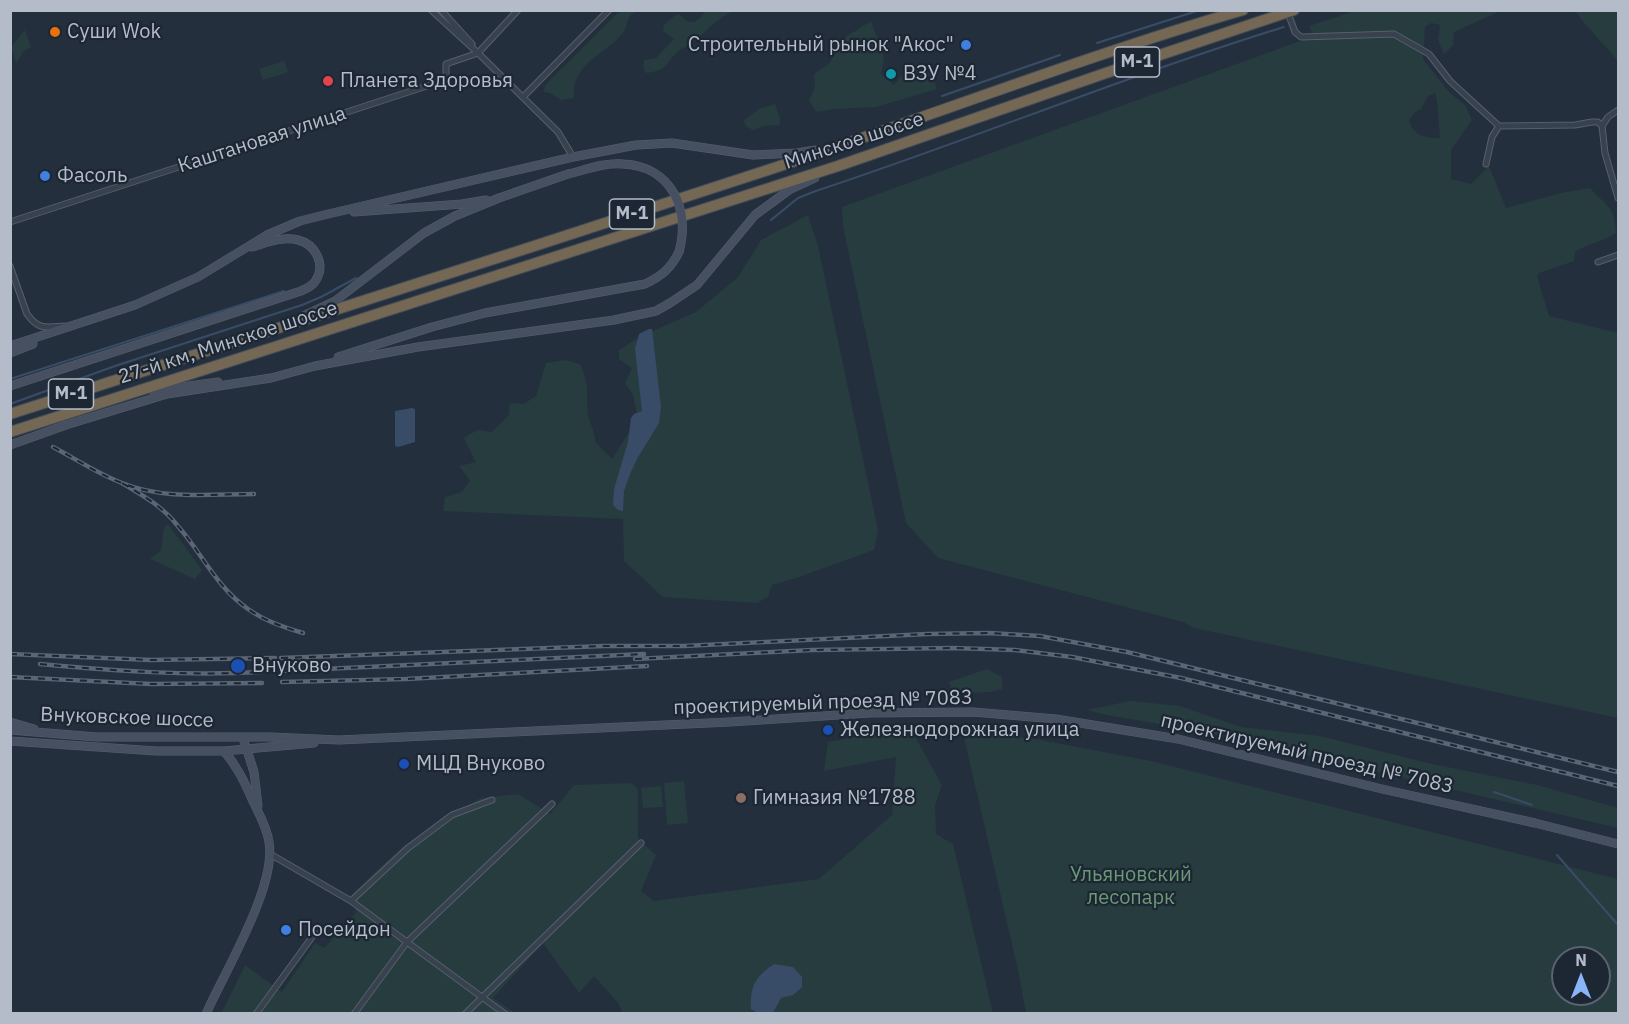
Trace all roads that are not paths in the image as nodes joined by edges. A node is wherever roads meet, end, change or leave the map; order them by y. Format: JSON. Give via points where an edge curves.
{"nodes":[{"id":1,"x":431,"y":10,"type":"edge"},
{"id":2,"x":441,"y":10,"type":"edge"},
{"id":3,"x":518,"y":10,"type":"edge"},
{"id":4,"x":609,"y":10,"type":"edge"},
{"id":5,"x":1243,"y":10,"type":"edge"},
{"id":6,"x":1291,"y":11,"type":"edge"},
{"id":7,"x":478,"y":53,"type":"junction"},
{"id":8,"x":524,"y":97,"type":"junction"},
{"id":9,"x":1618,"y":110,"type":"edge"},
{"id":10,"x":1499,"y":126,"type":"junction"},
{"id":11,"x":1602,"y":126,"type":"junction"},
{"id":12,"x":847,"y":143,"type":"junction"},
{"id":13,"x":573,"y":157,"type":"junction"},
{"id":14,"x":1486,"y":164,"type":"dead end"},
{"id":15,"x":838,"y":166,"type":"junction"},
{"id":16,"x":499,"y":198,"type":"junction"},
{"id":17,"x":1618,"y":198,"type":"edge"},
{"id":18,"x":324,"y":215,"type":"junction"},
{"id":19,"x":10,"y":222,"type":"edge"},
{"id":20,"x":236,"y":252,"type":"junction"},
{"id":21,"x":1618,"y":255,"type":"edge"},
{"id":22,"x":1598,"y":262,"type":"dead end"},
{"id":23,"x":10,"y":266,"type":"edge"},
{"id":24,"x":417,"y":284,"type":"joint"},
{"id":25,"x":423,"y":299,"type":"joint"},
{"id":26,"x":79,"y":325,"type":"junction"},
{"id":27,"x":269,"y":331,"type":"junction"},
{"id":28,"x":10,"y":346,"type":"edge"},
{"id":29,"x":10,"y":353,"type":"edge"},
{"id":30,"x":315,"y":366,"type":"junction"},
{"id":31,"x":258,"y":380,"type":"junction"},
{"id":32,"x":10,"y":386,"type":"edge"},
{"id":33,"x":113,"y":399,"type":"junction"},
{"id":34,"x":10,"y":414,"type":"edge"},
{"id":35,"x":10,"y":432,"type":"edge"},
{"id":36,"x":10,"y":445,"type":"edge"},
{"id":37,"x":10,"y":722,"type":"edge"},
{"id":38,"x":10,"y":730,"type":"edge"},
{"id":39,"x":47,"y":733,"type":"junction"},
{"id":40,"x":243,"y":738,"type":"junction"},
{"id":41,"x":339,"y":740,"type":"junction"},
{"id":42,"x":10,"y":741,"type":"edge"},
{"id":43,"x":248,"y":749,"type":"junction"},
{"id":44,"x":238,"y":750,"type":"junction"},
{"id":45,"x":224,"y":751,"type":"junction"},
{"id":46,"x":236,"y":764,"type":"junction"},
{"id":47,"x":492,"y":801,"type":"dead end"},
{"id":48,"x":552,"y":804,"type":"dead end"},
{"id":49,"x":260,"y":816,"type":"junction"},
{"id":50,"x":641,"y":843,"type":"dead end"},
{"id":51,"x":1618,"y":844,"type":"edge"},
{"id":52,"x":270,"y":854,"type":"junction"},
{"id":53,"x":351,"y":901,"type":"junction"},
{"id":54,"x":315,"y":933,"type":"dead end"},
{"id":55,"x":407,"y":942,"type":"junction"},
{"id":56,"x":480,"y":997,"type":"junction"},
{"id":57,"x":206,"y":1014,"type":"edge"},
{"id":58,"x":256,"y":1014,"type":"edge"},
{"id":59,"x":354,"y":1014,"type":"edge"},
{"id":60,"x":465,"y":1014,"type":"edge"},
{"id":61,"x":505,"y":1014,"type":"edge"}],
"edges":[{"from":1,"to":7,"type":"street"},
{"from":2,"to":7,"type":"street"},
{"from":3,"to":7,"type":"street","name":"Каштановая улица"},
{"from":4,"to":8,"type":"street"},
{"from":5,"to":12,"type":"highway","name":"Минское шоссе","number":"М-1","via":[[1093,56]]},
{"from":6,"to":10,"type":"street","via":[[1295,32],[1301,37],[1394,34],[1429,54],[1450,81]]},
{"from":6,"to":15,"type":"highway","name":"Минское шоссе","number":"М-1"},
{"from":7,"to":8,"type":"street"},
{"from":7,"to":19,"type":"street","name":"Каштановая улица","via":[[446,64],[442,81]]},
{"from":8,"to":13,"type":"street","via":[[558,132]]},
{"from":9,"to":11,"type":"street"},
{"from":10,"to":11,"type":"street","via":[[1598,122]]},
{"from":10,"to":14,"type":"street","via":[[1492,137]]},
{"from":11,"to":17,"type":"street"},
{"from":12,"to":13,"type":"main road","via":[[797,153],[753,155],[654,143]]},
{"from":12,"to":24,"type":"highway","name":"Минское шоссе","number":"М-1"},
{"from":13,"to":18,"type":"main road"},
{"from":15,"to":25,"type":"highway","name":"Минское шоссе","number":"М-1"},
{"from":15,"to":30,"type":"main road","via":[[789,190],[754,215],[697,285],[656,311],[418,346]]},
{"from":16,"to":18,"type":"main road"},
{"from":16,"to":27,"type":"main road","via":[[424,233],[335,300]]},
{"from":16,"to":30,"type":"main road","bridge":true,"via":[[608,164],[645,168],[673,192],[681,209],[684,227],[679,252],[667,271],[645,284],[485,313]]},
{"from":18,"to":20,"type":"main road","via":[[275,231]]},
{"from":20,"to":26,"type":"main road","via":[[170,291]]},
{"from":20,"to":32,"type":"main road","via":[[274,240],[299,240],[314,249],[319,274],[316,282],[301,291]]},
{"from":21,"to":22,"type":"street"},
{"from":23,"to":26,"type":"street","via":[[27,314],[35,323],[44,327]]},
{"from":24,"to":27,"type":"highway","name":"27-й км, Минское шоссе","number":"М-1"},
{"from":25,"to":33,"type":"highway","name":"27-й км, Минское шоссе","number":"М-1"},
{"from":26,"to":28,"type":"main road"},
{"from":26,"to":29,"type":"main road"},
{"from":27,"to":34,"type":"highway","name":"27-й км, Минское шоссе","number":"М-1"},
{"from":30,"to":31,"type":"main road"},
{"from":31,"to":33,"type":"main road","via":[[184,385]]},
{"from":31,"to":36,"type":"main road","via":[[167,394]]},
{"from":33,"to":35,"type":"highway","name":"27-й км, Минское шоссе","number":"М-1"},
{"from":37,"to":39,"type":"main road"},
{"from":38,"to":39,"type":"main road","name":"Внуковское шоссе"},
{"from":39,"to":40,"type":"main road","name":"Внуковское шоссе"},
{"from":40,"to":41,"type":"main road","name":"проектируемый проезд № 7083"},
{"from":40,"to":43,"type":"main road","name":"Внуковское шоссе"},
{"from":40,"to":44,"type":"main road","name":"Внуковское шоссе"},
{"from":41,"to":43,"type":"main road","name":"проектируемый проезд № 7083"},
{"from":41,"to":51,"type":"main road","name":"проектируемый проезд № 7083","via":[[869,713],[973,712],[1056,719],[1178,739]]},
{"from":42,"to":45,"type":"main road","name":"Внуковское шоссе","via":[[115,750]]},
{"from":43,"to":44,"type":"main road","name":"Внуковское шоссе"},
{"from":43,"to":49,"type":"main road","name":"Внуковское шоссе"},
{"from":44,"to":45,"type":"main road","name":"Внуковское шоссе"},
{"from":44,"to":46,"type":"main road","name":"Внуковское шоссе"},
{"from":45,"to":46,"type":"main road","name":"Внуковское шоссе"},
{"from":46,"to":49,"type":"main road","name":"Внуковское шоссе"},
{"from":47,"to":53,"type":"street","via":[[452,816],[408,848]]},
{"from":48,"to":55,"type":"street"},
{"from":49,"to":52,"type":"main road","name":"Внуковское шоссе"},
{"from":50,"to":56,"type":"street"},
{"from":52,"to":53,"type":"street"},
{"from":52,"to":57,"type":"main road","name":"Внуковское шоссе","via":[[258,904]]},
{"from":53,"to":55,"type":"street"},
{"from":54,"to":58,"type":"street"},
{"from":55,"to":56,"type":"street"},
{"from":55,"to":59,"type":"street"},
{"from":56,"to":60,"type":"street"},
{"from":56,"to":61,"type":"street"}]}
